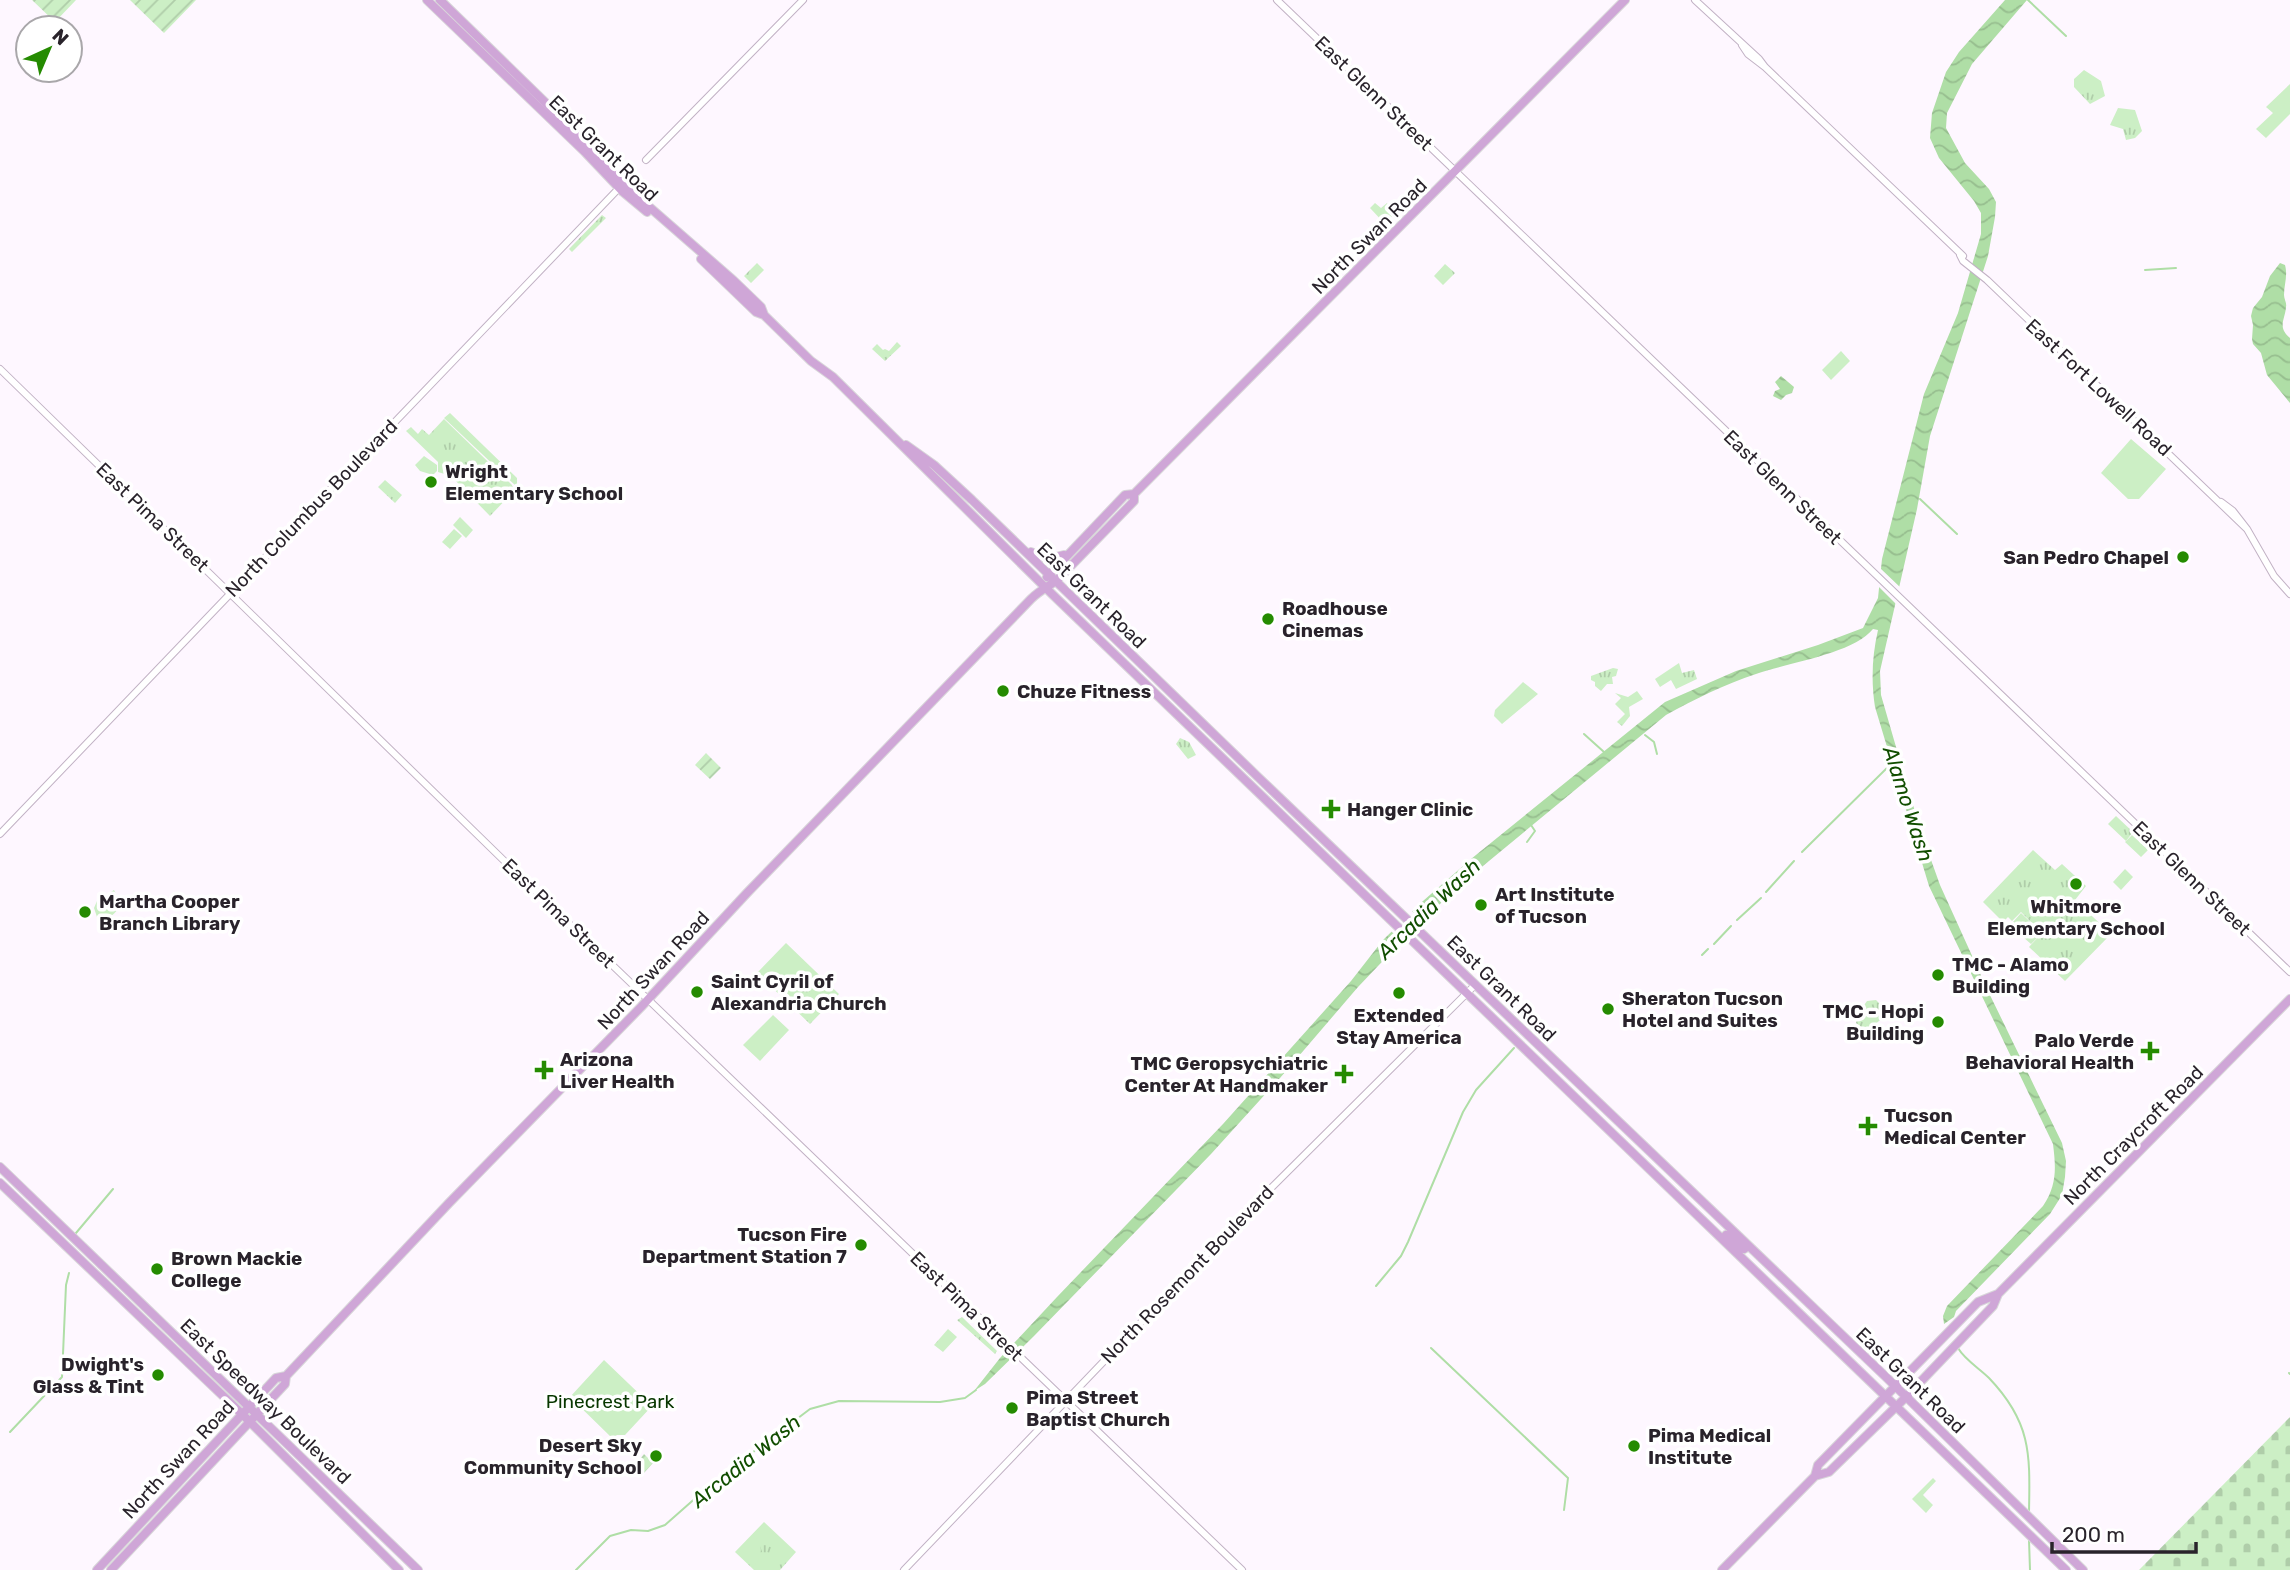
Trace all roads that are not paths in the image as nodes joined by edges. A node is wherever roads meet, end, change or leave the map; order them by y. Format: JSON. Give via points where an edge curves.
{"nodes":[{"id":1,"x":427,"y":0,"type":"edge"},
{"id":2,"x":440,"y":0,"type":"edge"},
{"id":3,"x":803,"y":0,"type":"edge"},
{"id":4,"x":1277,"y":0,"type":"edge"},
{"id":5,"x":1625,"y":0,"type":"edge"},
{"id":6,"x":1695,"y":0,"type":"edge"},
{"id":7,"x":646,"y":160,"type":"dead end"},
{"id":8,"x":1456,"y":172,"type":"junction"},
{"id":9,"x":621,"y":186,"type":"junction"},
{"id":10,"x":0,"y":369,"type":"edge"},
{"id":11,"x":892,"y":435,"type":"junction"},
{"id":12,"x":1134,"y":494,"type":"junction"},
{"id":13,"x":1019,"y":546,"type":"junction"},
{"id":14,"x":1067,"y":554,"type":"junction"},
{"id":15,"x":1048,"y":574,"type":"junction"},
{"id":16,"x":1056,"y":581,"type":"junction"},
{"id":17,"x":1044,"y":586,"type":"junction"},
{"id":18,"x":230,"y":593,"type":"junction"},
{"id":19,"x":2290,"y":594,"type":"edge"},
{"id":20,"x":0,"y":834,"type":"edge"},
{"id":21,"x":2290,"y":972,"type":"edge"},
{"id":22,"x":1475,"y":985,"type":"junction"},
{"id":23,"x":1468,"y":993,"type":"junction"},
{"id":24,"x":648,"y":999,"type":"junction"},
{"id":25,"x":2290,"y":999,"type":"edge"},
{"id":26,"x":0,"y":1167,"type":"edge"},
{"id":27,"x":0,"y":1182,"type":"edge"},
{"id":28,"x":1712,"y":1228,"type":"junction"},
{"id":29,"x":1748,"y":1246,"type":"junction"},
{"id":30,"x":1997,"y":1294,"type":"junction"},
{"id":31,"x":286,"y":1376,"type":"junction"},
{"id":32,"x":1896,"y":1387,"type":"junction"},
{"id":33,"x":1886,"y":1397,"type":"junction"},
{"id":34,"x":1906,"y":1397,"type":"junction"},
{"id":35,"x":1065,"y":1399,"type":"junction"},
{"id":36,"x":250,"y":1406,"type":"junction"},
{"id":37,"x":1896,"y":1406,"type":"junction"},
{"id":38,"x":257,"y":1413,"type":"junction"},
{"id":39,"x":242,"y":1415,"type":"junction"},
{"id":40,"x":249,"y":1422,"type":"junction"},
{"id":41,"x":1815,"y":1476,"type":"junction"},
{"id":42,"x":97,"y":1570,"type":"edge"},
{"id":43,"x":111,"y":1570,"type":"edge"},
{"id":44,"x":399,"y":1570,"type":"edge"},
{"id":45,"x":418,"y":1570,"type":"edge"},
{"id":46,"x":904,"y":1570,"type":"edge"},
{"id":47,"x":1242,"y":1570,"type":"edge"},
{"id":48,"x":1722,"y":1570,"type":"edge"},
{"id":49,"x":2066,"y":1570,"type":"edge"},
{"id":50,"x":2083,"y":1570,"type":"edge"}],
"edges":[{"from":1,"to":9,"type":"main road","name":"East Grant Road"},
{"from":2,"to":9,"type":"main road","name":"East Grant Road","via":[[587,143]]},
{"from":3,"to":7,"type":"street"},
{"from":4,"to":8,"type":"street","name":"East Glenn Street"},
{"from":5,"to":8,"type":"main road","name":"North Swan Road"},
{"from":6,"to":19,"type":"street","name":"East Fort Lowell Road","via":[[2221,502],[2247,529]]},
{"from":8,"to":12,"type":"main road","name":"North Swan Road"},
{"from":8,"to":21,"type":"street","name":"East Glenn Street"},
{"from":9,"to":11,"type":"main road","name":"East Grant Road"},
{"from":9,"to":18,"type":"street","name":"North Columbus Boulevard"},
{"from":10,"to":18,"type":"street","name":"East Pima Street"},
{"from":11,"to":13,"type":"main road","name":"East Grant Road","via":[[934,465]]},
{"from":11,"to":17,"type":"main road","name":"East Grant Road"},
{"from":12,"to":14,"type":"main road","name":"North Swan Road","via":[[1125,495]]},
{"from":12,"to":16,"type":"main road","name":"North Swan Road","via":[[1134,500]]},
{"from":13,"to":14,"type":"main road","via":[[1044,559]]},
{"from":13,"to":15,"type":"main road","name":"East Grant Road"},
{"from":14,"to":15,"type":"main road","name":"North Swan Road"},
{"from":15,"to":16,"type":"main road","name":"East Grant Road"},
{"from":15,"to":17,"type":"main road","name":"North Swan Road"},
{"from":16,"to":17,"type":"main road","name":"North Swan Road"},
{"from":16,"to":22,"type":"main road","name":"East Grant Road"},
{"from":17,"to":23,"type":"main road","name":"East Grant Road"},
{"from":17,"to":24,"type":"main road","name":"North Swan Road"},
{"from":18,"to":20,"type":"street","name":"North Columbus Boulevard"},
{"from":18,"to":24,"type":"street","name":"East Pima Street"},
{"from":22,"to":23,"type":"street","name":"North Rosemont Boulevard"},
{"from":22,"to":29,"type":"main road","name":"East Grant Road"},
{"from":23,"to":28,"type":"main road","name":"East Grant Road"},
{"from":23,"to":35,"type":"street","name":"North Rosemont Boulevard"},
{"from":24,"to":31,"type":"main road","name":"North Swan Road"},
{"from":24,"to":35,"type":"street","name":"East Pima Street"},
{"from":25,"to":30,"type":"main road","name":"North Craycroft Road"},
{"from":26,"to":36,"type":"main road","name":"East Speedway Boulevard"},
{"from":27,"to":39,"type":"main road","name":"East Speedway Boulevard"},
{"from":28,"to":29,"type":"main road","via":[[1744,1249]]},
{"from":28,"to":33,"type":"main road","name":"East Grant Road"},
{"from":29,"to":32,"type":"main road","name":"East Grant Road"},
{"from":30,"to":32,"type":"main road","name":"North Craycroft Road","via":[[1978,1302]]},
{"from":30,"to":34,"type":"main road","name":"North Craycroft Road","via":[[1993,1307]]},
{"from":31,"to":36,"type":"main road","name":"North Swan Road","via":[[276,1378]]},
{"from":31,"to":38,"type":"main road","name":"North Swan Road","via":[[285,1384]]},
{"from":32,"to":33,"type":"main road","name":"North Craycroft Road"},
{"from":32,"to":34,"type":"main road","name":"East Grant Road"},
{"from":33,"to":37,"type":"main road","name":"East Grant Road"},
{"from":33,"to":41,"type":"main road","name":"North Craycroft Road","via":[[1818,1465]]},
{"from":34,"to":37,"type":"main road","name":"North Craycroft Road"},
{"from":34,"to":50,"type":"main road","name":"East Grant Road"},
{"from":35,"to":46,"type":"street","name":"North Rosemont Boulevard"},
{"from":35,"to":47,"type":"street","name":"East Pima Street"},
{"from":36,"to":38,"type":"main road","name":"East Speedway Boulevard"},
{"from":36,"to":39,"type":"main road","name":"North Swan Road"},
{"from":37,"to":41,"type":"main road","name":"North Craycroft Road","via":[[1829,1472]]},
{"from":37,"to":49,"type":"main road","name":"East Grant Road"},
{"from":38,"to":40,"type":"main road","name":"North Swan Road"},
{"from":38,"to":45,"type":"main road","name":"East Speedway Boulevard"},
{"from":39,"to":40,"type":"main road","name":"East Speedway Boulevard"},
{"from":39,"to":42,"type":"main road","name":"North Swan Road"},
{"from":40,"to":43,"type":"main road","name":"North Swan Road"},
{"from":40,"to":44,"type":"main road","name":"East Speedway Boulevard"},
{"from":41,"to":48,"type":"main road","name":"North Craycroft Road"}]}
